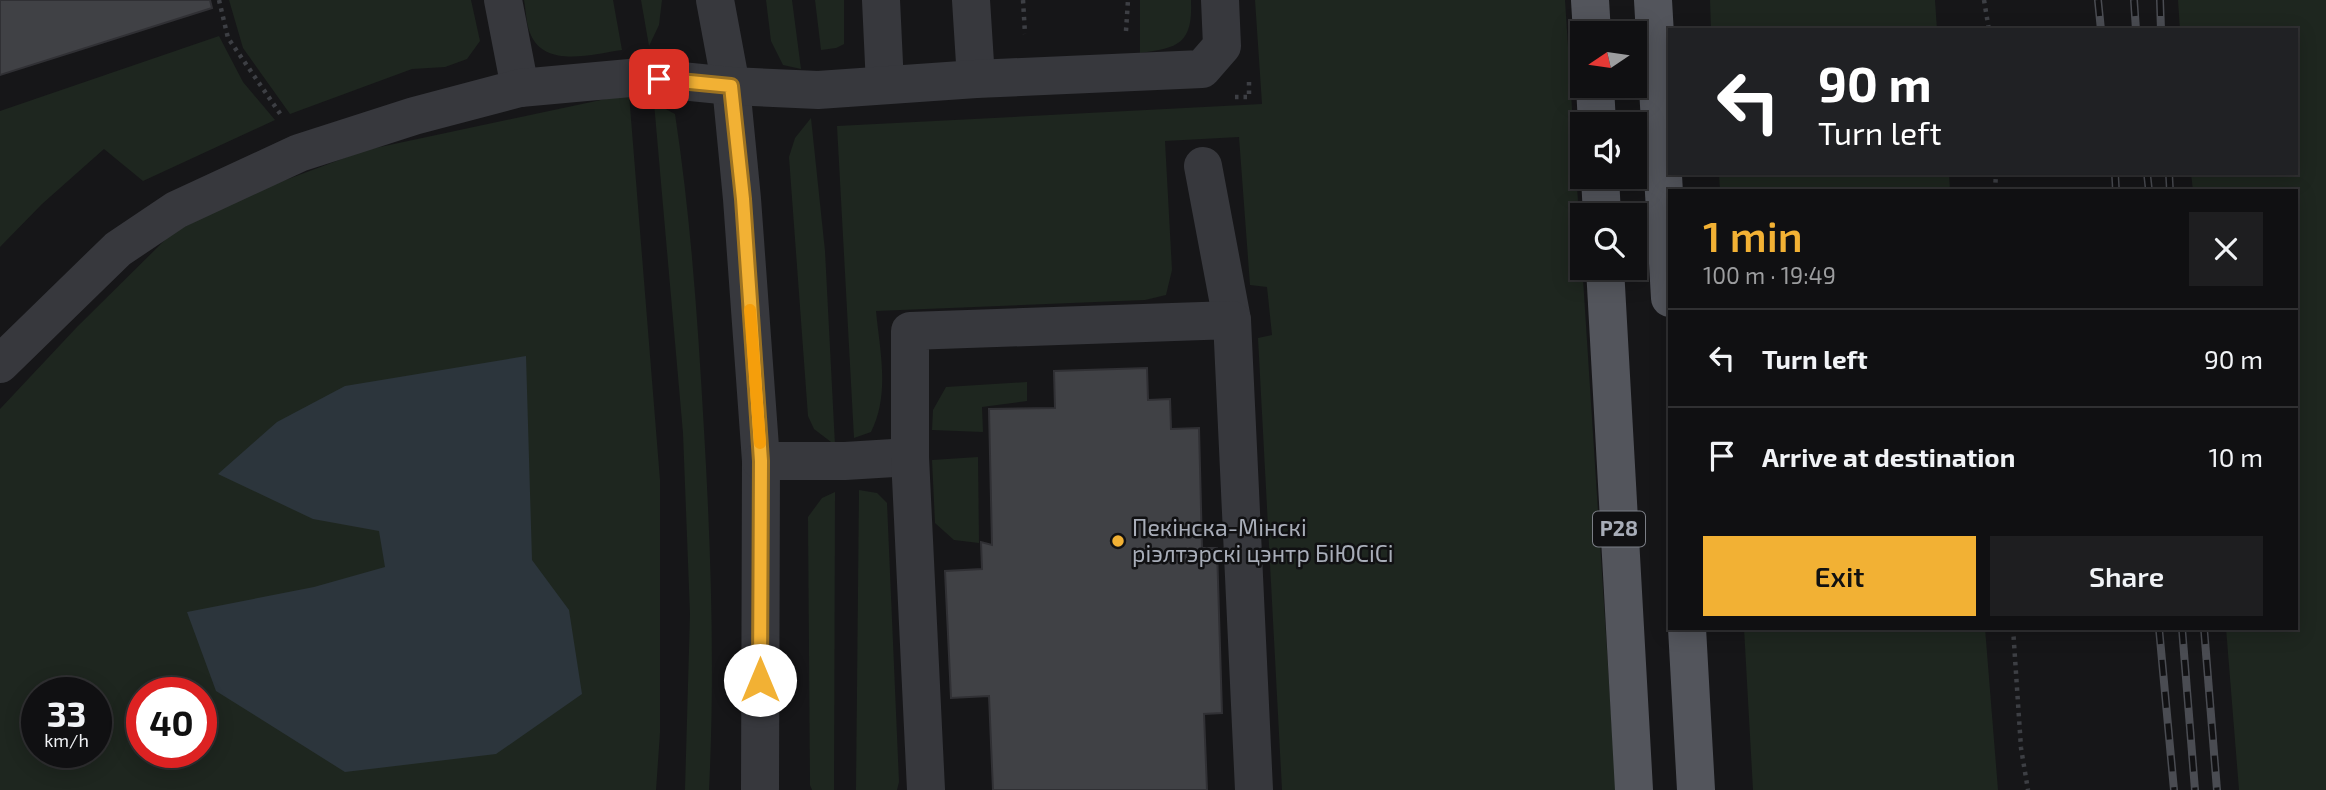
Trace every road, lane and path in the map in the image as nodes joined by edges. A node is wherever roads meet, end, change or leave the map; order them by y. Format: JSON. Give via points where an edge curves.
{"nodes":[{"id":1,"x":219,"y":0,"type":"edge"},
{"id":2,"x":503,"y":0,"type":"edge"},
{"id":3,"x":715,"y":0,"type":"edge"},
{"id":4,"x":881,"y":0,"type":"edge"},
{"id":5,"x":971,"y":0,"type":"edge"},
{"id":6,"x":1220,"y":0,"type":"edge"},
{"id":7,"x":1590,"y":0,"type":"edge"},
{"id":8,"x":1653,"y":0,"type":"edge"},
{"id":9,"x":1984,"y":0,"type":"edge"},
{"id":10,"x":1591,"y":21,"type":"edge"},
{"id":11,"x":1989,"y":28,"type":"edge"},
{"id":12,"x":976,"y":79,"type":"junction"},
{"id":13,"x":885,"y":85,"type":"junction"},
{"id":14,"x":731,"y":86,"type":"junction"},
{"id":15,"x":520,"y":88,"type":"junction"},
{"id":16,"x":287,"y":125,"type":"dead end"},
{"id":17,"x":1203,"y":166,"type":"dead end"},
{"id":18,"x":1668,"y":263,"type":"edge"},
{"id":19,"x":1606,"y":280,"type":"edge"},
{"id":20,"x":1232,"y":320,"type":"junction"},
{"id":21,"x":0,"y":364,"type":"edge"},
{"id":22,"x":910,"y":457,"type":"junction"},
{"id":23,"x":761,"y":461,"type":"junction"},
{"id":24,"x":1687,"y":630,"type":"edge"},
{"id":25,"x":2013,"y":630,"type":"edge"},
{"id":26,"x":760,"y":790,"type":"edge"},
{"id":27,"x":926,"y":790,"type":"edge"},
{"id":28,"x":1254,"y":790,"type":"edge"},
{"id":29,"x":1634,"y":790,"type":"edge"},
{"id":30,"x":1696,"y":790,"type":"edge"},
{"id":31,"x":2028,"y":790,"type":"edge"}],
"edges":[{"from":1,"to":16,"type":"path","via":[[228,38]]},
{"from":2,"to":15,"type":"street"},
{"from":3,"to":14,"type":"street"},
{"from":4,"to":13,"type":"street"},
{"from":5,"to":12,"type":"street"},
{"from":6,"to":12,"type":"street","via":[[1222,46],[1202,69]]},
{"from":7,"to":10,"type":"main road"},
{"from":8,"to":18,"type":"main road"},
{"from":9,"to":11,"type":"path"},
{"from":12,"to":13,"type":"street"},
{"from":13,"to":14,"type":"street","via":[[818,90]]},
{"from":14,"to":15,"type":"street","via":[[641,77]]},
{"from":14,"to":23,"type":"street"},
{"from":15,"to":21,"type":"street","via":[[299,153],[176,210],[118,249]]},
{"from":17,"to":20,"type":"street"},
{"from":19,"to":29,"type":"main road","number":"Р28"},
{"from":20,"to":22,"type":"street","via":[[910,331]]},
{"from":20,"to":28,"type":"street"},
{"from":22,"to":23,"type":"street"},
{"from":22,"to":27,"type":"street"},
{"from":23,"to":26,"type":"street"},
{"from":24,"to":30,"type":"main road"},
{"from":25,"to":31,"type":"path"}]}
